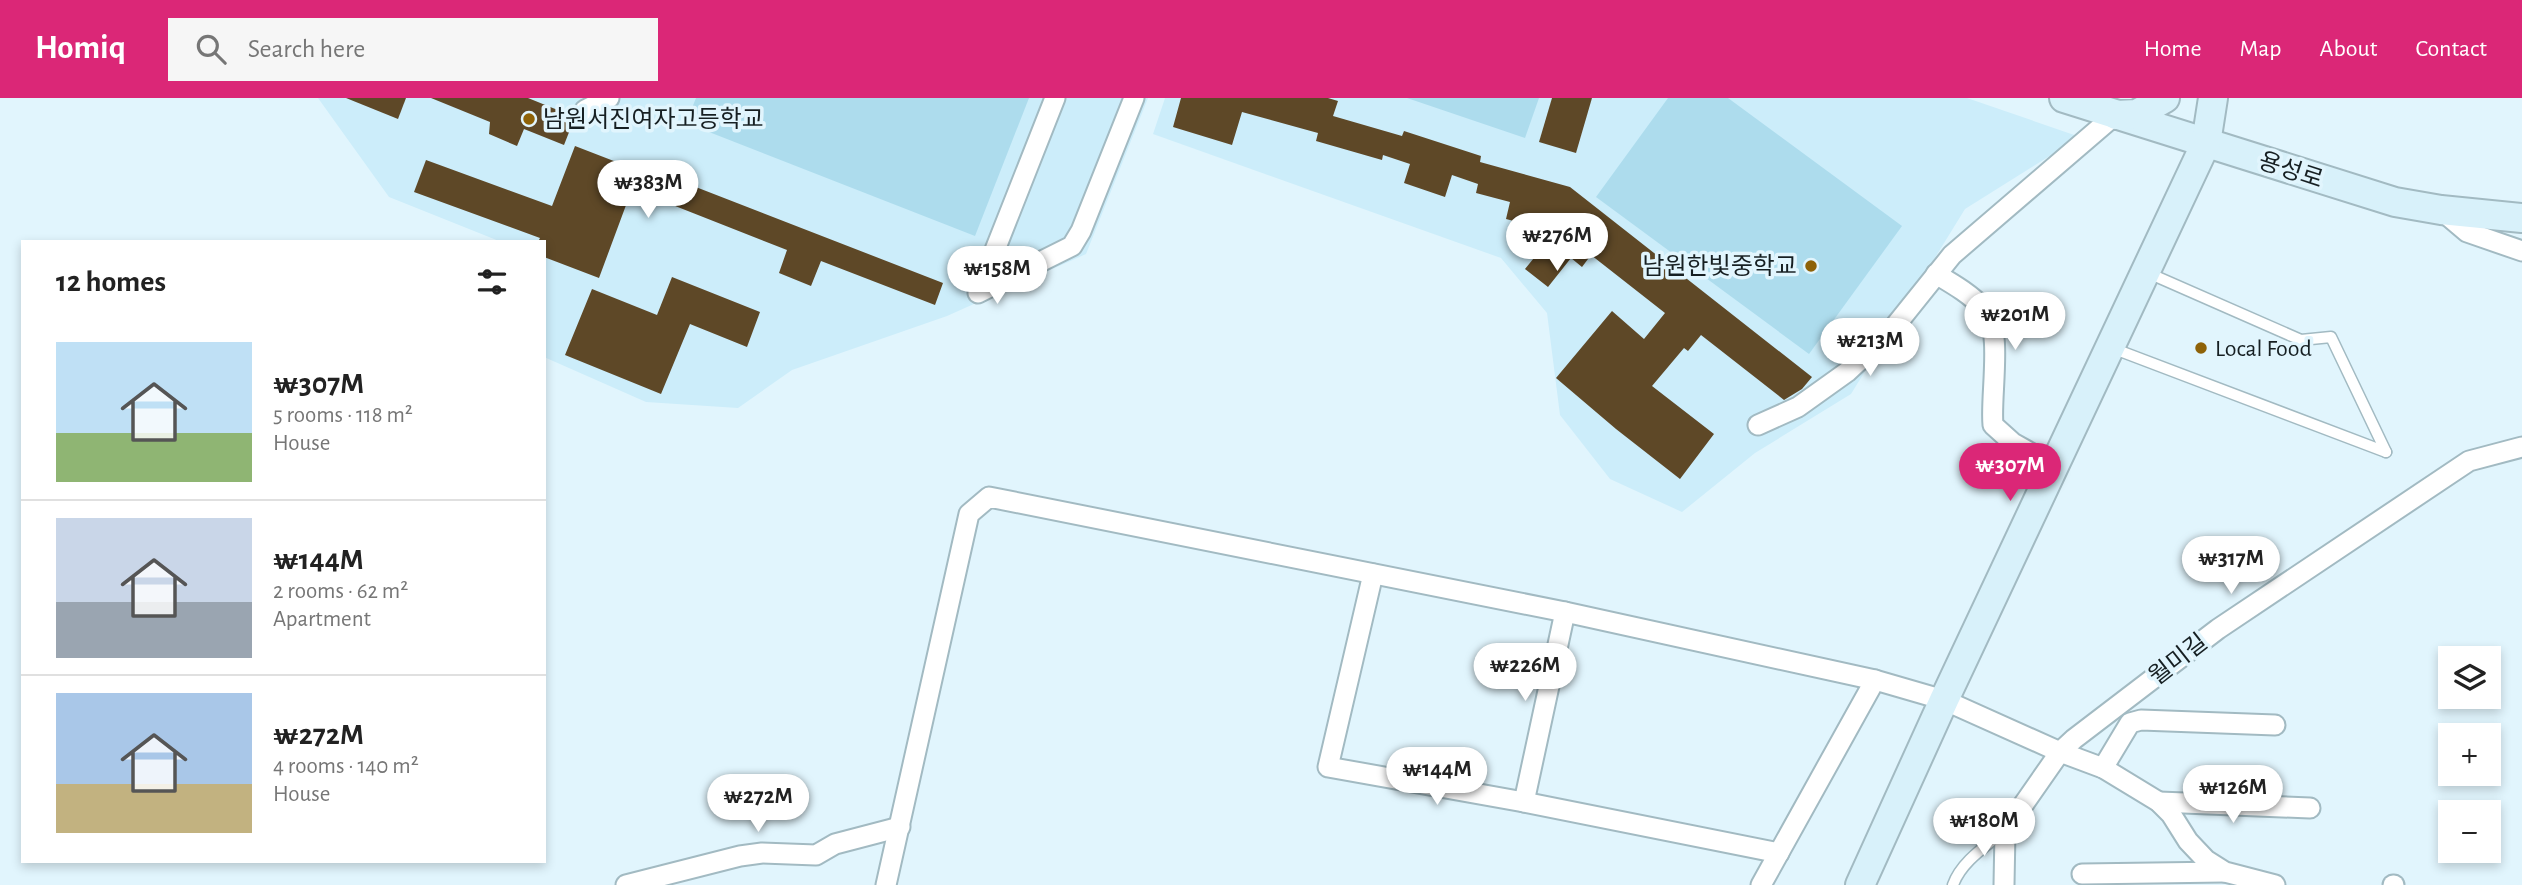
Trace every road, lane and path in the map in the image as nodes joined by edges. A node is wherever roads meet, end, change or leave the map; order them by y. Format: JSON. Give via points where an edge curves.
{"nodes":[{"id":1,"x":609,"y":98,"type":"edge"},
{"id":2,"x":1055,"y":98,"type":"edge"},
{"id":3,"x":1134,"y":98,"type":"edge"},
{"id":4,"x":2064,"y":98,"type":"edge"},
{"id":5,"x":2165,"y":98,"type":"edge"},
{"id":6,"x":2213,"y":98,"type":"edge"},
{"id":7,"x":585,"y":110,"type":"dead end"},
{"id":8,"x":2115,"y":115,"type":"junction"},
{"id":9,"x":2206,"y":143,"type":"junction"},
{"id":10,"x":2441,"y":211,"type":"junction"},
{"id":11,"x":2522,"y":218,"type":"edge"},
{"id":12,"x":2522,"y":251,"type":"edge"},
{"id":13,"x":2146,"y":271,"type":"junction"},
{"id":14,"x":1936,"y":274,"type":"junction"},
{"id":15,"x":2110,"y":347,"type":"junction"},
{"id":16,"x":1758,"y":425,"type":"dead end"},
{"id":17,"x":2522,"y":447,"type":"edge"},
{"id":18,"x":2054,"y":466,"type":"junction"},
{"id":19,"x":1373,"y":574,"type":"junction"},
{"id":20,"x":1565,"y":612,"type":"junction"},
{"id":21,"x":1875,"y":680,"type":"junction"},
{"id":22,"x":1944,"y":700,"type":"junction"},
{"id":23,"x":2275,"y":725,"type":"dead end"},
{"id":24,"x":2060,"y":752,"type":"junction"},
{"id":25,"x":2102,"y":768,"type":"junction"},
{"id":26,"x":1524,"y":802,"type":"junction"},
{"id":27,"x":2158,"y":802,"type":"junction"},
{"id":28,"x":2310,"y":808,"type":"dead end"},
{"id":29,"x":900,"y":827,"type":"junction"},
{"id":30,"x":2005,"y":831,"type":"junction"},
{"id":31,"x":1779,"y":853,"type":"junction"},
{"id":32,"x":2225,"y":872,"type":"junction"},
{"id":33,"x":2081,"y":874,"type":"dead end"},
{"id":34,"x":626,"y":885,"type":"edge"},
{"id":35,"x":886,"y":885,"type":"edge"},
{"id":36,"x":1761,"y":885,"type":"edge"},
{"id":37,"x":1860,"y":885,"type":"edge"},
{"id":38,"x":1953,"y":885,"type":"edge"},
{"id":39,"x":2004,"y":885,"type":"edge"},
{"id":40,"x":2275,"y":885,"type":"edge"}],
"edges":[{"from":1,"to":7,"type":"street"},
{"from":2,"to":3,"type":"street","via":[[978,293],[1072,246]]},
{"from":4,"to":8,"type":"street","name":"용성로"},
{"from":5,"to":8,"type":"street","via":[[2137,114]]},
{"from":6,"to":9,"type":"street"},
{"from":8,"to":9,"type":"street","name":"용성로"},
{"from":8,"to":14,"type":"street","via":[[1952,255]]},
{"from":9,"to":10,"type":"street","name":"용성로","via":[[2395,202]]},
{"from":9,"to":13,"type":"street"},
{"from":10,"to":11,"type":"street","name":"용성로"},
{"from":10,"to":12,"type":"street","via":[[2467,232]]},
{"from":13,"to":15,"type":"street"},
{"from":13,"to":15,"type":"lane","via":[[2301,340],[2331,337],[2386,452]]},
{"from":14,"to":16,"type":"street","via":[[1891,331],[1847,372],[1798,407]]},
{"from":14,"to":18,"type":"street","via":[[1988,312],[1996,343],[1993,425],[2013,443]]},
{"from":15,"to":18,"type":"street"},
{"from":17,"to":24,"type":"street","name":"월미길","via":[[2469,461],[2218,629]]},
{"from":18,"to":22,"type":"street"},
{"from":19,"to":20,"type":"street"},
{"from":19,"to":26,"type":"street","via":[[1328,766]]},
{"from":19,"to":29,"type":"street","via":[[989,497],[969,514]]},
{"from":20,"to":21,"type":"street"},
{"from":20,"to":26,"type":"street"},
{"from":21,"to":22,"type":"street"},
{"from":21,"to":31,"type":"street"},
{"from":22,"to":24,"type":"street"},
{"from":22,"to":37,"type":"street"},
{"from":23,"to":25,"type":"street","via":[[2141,720],[2130,723]]},
{"from":24,"to":25,"type":"street"},
{"from":24,"to":30,"type":"street","name":"월미길"},
{"from":25,"to":27,"type":"street"},
{"from":26,"to":31,"type":"street"},
{"from":27,"to":28,"type":"street"},
{"from":27,"to":32,"type":"street","via":[[2188,841]]},
{"from":29,"to":34,"type":"street","via":[[835,844],[816,855],[740,856]]},
{"from":29,"to":35,"type":"street"},
{"from":30,"to":38,"type":"lane","name":"월미길","via":[[1976,853]]},
{"from":30,"to":39,"type":"street"},
{"from":31,"to":36,"type":"street"},
{"from":32,"to":33,"type":"street"},
{"from":32,"to":40,"type":"street"}]}
